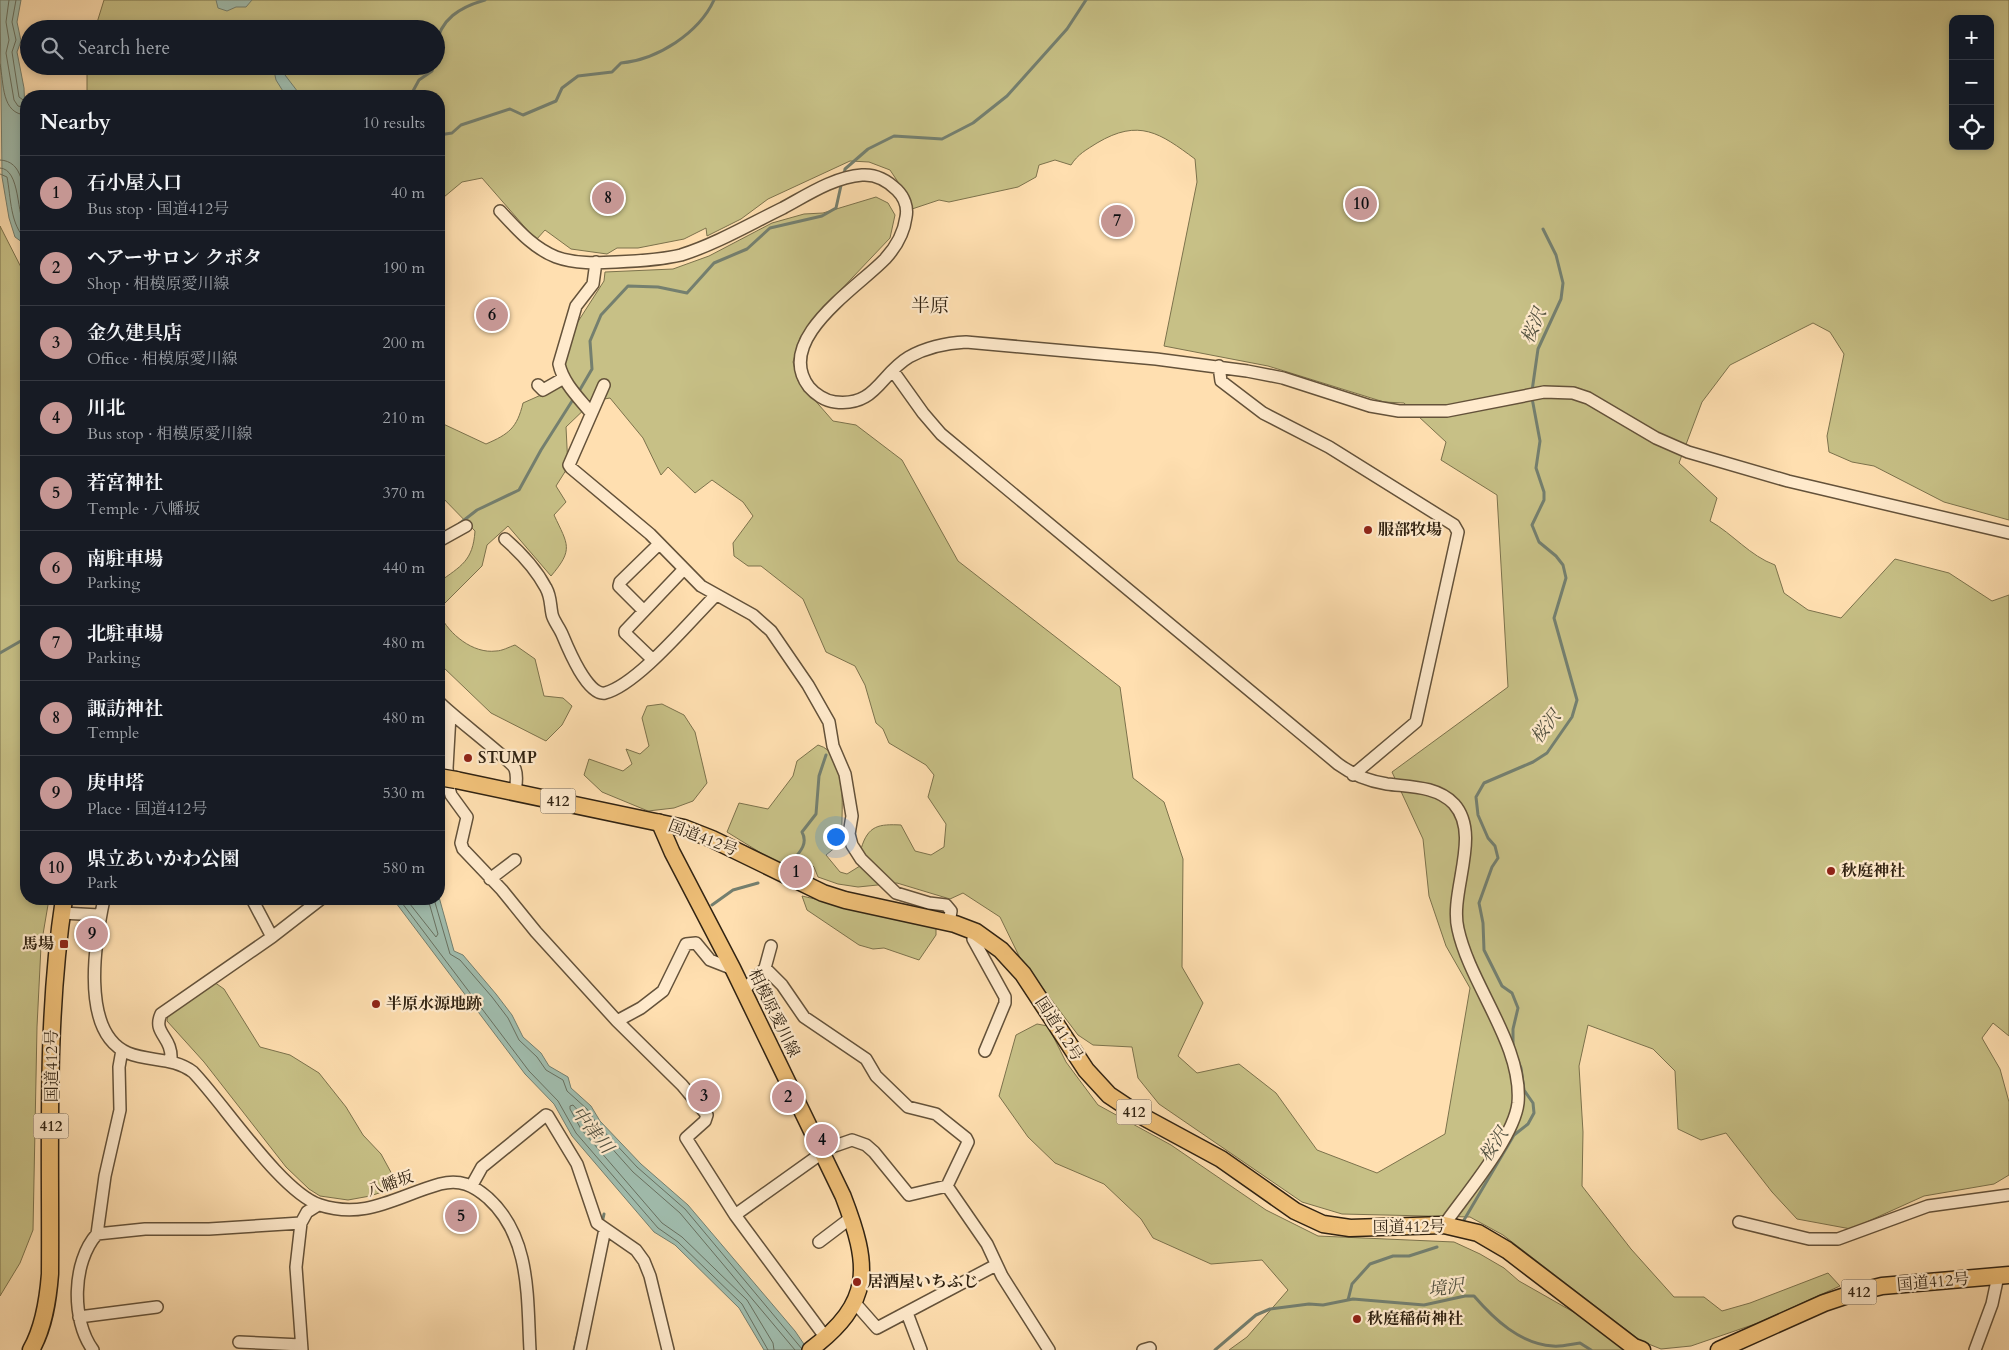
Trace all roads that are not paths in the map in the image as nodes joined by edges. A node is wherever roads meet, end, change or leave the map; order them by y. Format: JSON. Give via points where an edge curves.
{"nodes":[{"id":1,"x":500,"y":211,"type":"dead end"},
{"id":2,"x":596,"y":262,"type":"junction"},
{"id":3,"x":1219,"y":366,"type":"junction"},
{"id":4,"x":893,"y":371,"type":"junction"},
{"id":5,"x":564,"y":378,"type":"junction"},
{"id":6,"x":538,"y":384,"type":"dead end"},
{"id":7,"x":604,"y":385,"type":"dead end"},
{"id":8,"x":592,"y":413,"type":"junction"},
{"id":9,"x":466,"y":526,"type":"dead end"},
{"id":10,"x":2009,"y":533,"type":"edge"},
{"id":11,"x":445,"y":538,"type":"edge"},
{"id":12,"x":505,"y":539,"type":"dead end"},
{"id":13,"x":659,"y":544,"type":"junction"},
{"id":14,"x":684,"y":569,"type":"junction"},
{"id":15,"x":715,"y":596,"type":"junction"},
{"id":16,"x":643,"y":610,"type":"junction"},
{"id":17,"x":652,"y":660,"type":"junction"},
{"id":18,"x":445,"y":709,"type":"edge"},
{"id":19,"x":450,"y":714,"type":"junction"},
{"id":20,"x":1353,"y":775,"type":"junction"},
{"id":21,"x":445,"y":778,"type":"edge"},
{"id":22,"x":514,"y":792,"type":"junction"},
{"id":23,"x":659,"y":822,"type":"junction"},
{"id":24,"x":516,"y":860,"type":"dead end"},
{"id":25,"x":490,"y":879,"type":"junction"},
{"id":26,"x":102,"y":905,"type":"edge"},
{"id":27,"x":255,"y":905,"type":"edge"},
{"id":28,"x":313,"y":905,"type":"edge"},
{"id":29,"x":63,"y":906,"type":"edge"},
{"id":30,"x":99,"y":916,"type":"junction"},
{"id":31,"x":950,"y":923,"type":"junction"},
{"id":32,"x":976,"y":932,"type":"junction"},
{"id":33,"x":272,"y":937,"type":"junction"},
{"id":34,"x":771,"y":946,"type":"dead end"},
{"id":35,"x":765,"y":968,"type":"junction"},
{"id":36,"x":734,"y":970,"type":"junction"},
{"id":37,"x":744,"y":991,"type":"junction"},
{"id":38,"x":617,"y":1021,"type":"junction"},
{"id":39,"x":122,"y":1050,"type":"junction"},
{"id":40,"x":985,"y":1051,"type":"dead end"},
{"id":41,"x":171,"y":1061,"type":"junction"},
{"id":42,"x":822,"y":1154,"type":"junction"},
{"id":43,"x":472,"y":1185,"type":"junction"},
{"id":44,"x":947,"y":1186,"type":"junction"},
{"id":45,"x":2009,"y":1195,"type":"edge"},
{"id":46,"x":318,"y":1205,"type":"junction"},
{"id":47,"x":736,"y":1215,"type":"junction"},
{"id":48,"x":852,"y":1217,"type":"junction"},
{"id":49,"x":1739,"y":1222,"type":"dead end"},
{"id":50,"x":301,"y":1223,"type":"junction"},
{"id":51,"x":1444,"y":1224,"type":"junction"},
{"id":52,"x":605,"y":1229,"type":"junction"},
{"id":53,"x":97,"y":1234,"type":"junction"},
{"id":54,"x":819,"y":1242,"type":"dead end"},
{"id":55,"x":996,"y":1265,"type":"junction"},
{"id":56,"x":2003,"y":1275,"type":"edge"},
{"id":57,"x":855,"y":1302,"type":"junction"},
{"id":58,"x":157,"y":1307,"type":"dead end"},
{"id":59,"x":907,"y":1313,"type":"junction"},
{"id":60,"x":79,"y":1317,"type":"junction"},
{"id":61,"x":826,"y":1338,"type":"junction"},
{"id":62,"x":239,"y":1342,"type":"dead end"},
{"id":63,"x":252,"y":1347,"type":"edge"},
{"id":64,"x":301,"y":1347,"type":"edge"},
{"id":65,"x":31,"y":1350,"type":"edge"},
{"id":66,"x":93,"y":1350,"type":"edge"},
{"id":67,"x":530,"y":1350,"type":"edge"},
{"id":68,"x":580,"y":1350,"type":"edge"},
{"id":69,"x":668,"y":1350,"type":"edge"},
{"id":70,"x":810,"y":1350,"type":"edge"},
{"id":71,"x":921,"y":1350,"type":"edge"},
{"id":72,"x":1048,"y":1350,"type":"edge"},
{"id":73,"x":1642,"y":1350,"type":"edge"},
{"id":74,"x":1719,"y":1350,"type":"edge"},
{"id":75,"x":1976,"y":1350,"type":"edge"}],
"edges":[{"from":1,"to":2,"type":"street","via":[[540,248],[568,260]]},
{"from":2,"to":4,"type":"street","via":[[653,260],[690,252],[836,181],[865,174],[880,177],[900,192],[905,202],[905,226],[899,240],[886,258],[807,336],[799,359],[809,387],[830,401],[843,403],[857,401],[872,393]]},
{"from":2,"to":5,"type":"street","via":[[593,284],[576,306],[559,357],[560,372]]},
{"from":3,"to":4,"type":"street","via":[[966,342],[941,344],[920,352]]},
{"from":3,"to":10,"type":"street","via":[[1284,378],[1370,406],[1399,411],[1447,411],[1544,392],[1567,392],[1588,398],[1656,438],[1738,468]]},
{"from":3,"to":20,"type":"street","via":[[1221,381],[1263,413],[1329,446],[1454,525],[1458,532],[1416,722]]},
{"from":4,"to":20,"type":"street","via":[[923,414],[947,439]]},
{"from":5,"to":6,"type":"street","via":[[543,390]]},
{"from":5,"to":8,"type":"street"},
{"from":7,"to":8,"type":"street"},
{"from":8,"to":13,"type":"street","via":[[571,468]]},
{"from":9,"to":11,"type":"street"},
{"from":12,"to":17,"type":"street","via":[[526,559],[546,588],[552,602],[552,614],[571,657],[584,678],[598,692],[604,693],[624,683]]},
{"from":13,"to":14,"type":"street"},
{"from":13,"to":16,"type":"street","via":[[619,586]]},
{"from":14,"to":15,"type":"street"},
{"from":14,"to":16,"type":"street"},
{"from":15,"to":17,"type":"street"},
{"from":15,"to":31,"type":"street","via":[[762,622],[783,646],[829,722],[852,816],[849,834],[861,859],[896,893],[929,904],[946,905],[951,910]]},
{"from":16,"to":17,"type":"street","via":[[625,634]]},
{"from":18,"to":19,"type":"street"},
{"from":19,"to":22,"type":"street","via":[[513,766],[517,778]]},
{"from":19,"to":25,"type":"street","via":[[449,788],[468,820],[461,846]]},
{"from":20,"to":51,"type":"street","via":[[1432,791],[1454,805],[1460,814],[1466,839],[1455,902],[1456,922],[1464,951],[1514,1065],[1518,1104],[1513,1120],[1494,1155]]},
{"from":21,"to":22,"type":"highway","name":"国道412号","number":"412","bridge":true},
{"from":22,"to":23,"type":"highway","name":"国道412号","number":"412"},
{"from":23,"to":31,"type":"highway","name":"国道412号","number":"412","via":[[712,839],[823,893]]},
{"from":23,"to":36,"type":"main road","name":"相模原愛川線"},
{"from":24,"to":25,"type":"street"},
{"from":25,"to":38,"type":"street"},
{"from":26,"to":30,"type":"street"},
{"from":27,"to":33,"type":"street"},
{"from":28,"to":33,"type":"street"},
{"from":29,"to":30,"type":"street"},
{"from":29,"to":65,"type":"highway","name":"国道412号","number":"412","via":[[54,972],[50,1274],[47,1306]]},
{"from":30,"to":39,"type":"street","via":[[95,995],[105,1028]]},
{"from":31,"to":32,"type":"highway","name":"国道412号","number":"412"},
{"from":32,"to":40,"type":"street","via":[[973,939],[1005,997]]},
{"from":32,"to":51,"type":"highway","name":"国道412号","number":"412","via":[[1001,950],[1023,974],[1086,1070],[1109,1095],[1136,1113],[1221,1159],[1295,1211],[1323,1224],[1350,1228]]},
{"from":33,"to":41,"type":"street","via":[[161,1014],[158,1029],[170,1045]]},
{"from":34,"to":35,"type":"street"},
{"from":35,"to":37,"type":"street"},
{"from":35,"to":44,"type":"street","via":[[782,984],[804,1017],[866,1059],[876,1076],[908,1107],[936,1114],[962,1133],[968,1142]]},
{"from":36,"to":37,"type":"main road","name":"相模原愛川線"},
{"from":36,"to":38,"type":"street","via":[[710,960],[696,943],[686,944],[663,991]]},
{"from":37,"to":42,"type":"main road","name":"相模原愛川線"},
{"from":38,"to":47,"type":"street","via":[[682,1085],[707,1115],[705,1121],[686,1138]]},
{"from":39,"to":41,"type":"street"},
{"from":39,"to":53,"type":"street","via":[[120,1110],[105,1176]]},
{"from":41,"to":46,"type":"street","via":[[193,1072],[289,1185]]},
{"from":42,"to":44,"type":"street","via":[[842,1142],[859,1142],[874,1152],[909,1195]]},
{"from":42,"to":47,"type":"street"},
{"from":42,"to":48,"type":"main road","name":"相模原愛川線"},
{"from":43,"to":46,"type":"street","name":"八幡坂","via":[[444,1183],[372,1209],[342,1210]]},
{"from":43,"to":52,"type":"street","via":[[482,1167],[546,1115],[577,1164],[596,1223]]},
{"from":43,"to":67,"type":"street","via":[[495,1204],[521,1252]]},
{"from":44,"to":55,"type":"street","via":[[987,1244]]},
{"from":45,"to":49,"type":"street","via":[[1928,1206],[1838,1239],[1809,1238]]},
{"from":46,"to":50,"type":"street","via":[[307,1212]]},
{"from":47,"to":61,"type":"street"},
{"from":48,"to":54,"type":"street"},
{"from":48,"to":57,"type":"main road","name":"相模原愛川線","via":[[862,1258],[862,1276]]},
{"from":50,"to":53,"type":"street"},
{"from":50,"to":64,"type":"street","via":[[296,1267]]},
{"from":51,"to":73,"type":"highway","name":"国道412号","number":"412","via":[[1478,1233],[1507,1250]]},
{"from":52,"to":68,"type":"street"},
{"from":52,"to":69,"type":"street","via":[[636,1250],[644,1261]]},
{"from":53,"to":60,"type":"street","via":[[85,1251],[79,1268]]},
{"from":55,"to":59,"type":"street"},
{"from":55,"to":72,"type":"street"},
{"from":56,"to":74,"type":"highway","name":"国道412号","number":"412","via":[[1882,1286],[1854,1293]]},
{"from":56,"to":75,"type":"street"},
{"from":57,"to":59,"type":"street","via":[[877,1328]]},
{"from":57,"to":61,"type":"main road","name":"相模原愛川線"},
{"from":58,"to":60,"type":"street"},
{"from":59,"to":71,"type":"street"},
{"from":60,"to":66,"type":"street","via":[[81,1330]]},
{"from":61,"to":70,"type":"main road","name":"相模原愛川線"},
{"from":62,"to":63,"type":"street"},
{"from":63,"to":64,"type":"street"}]}
